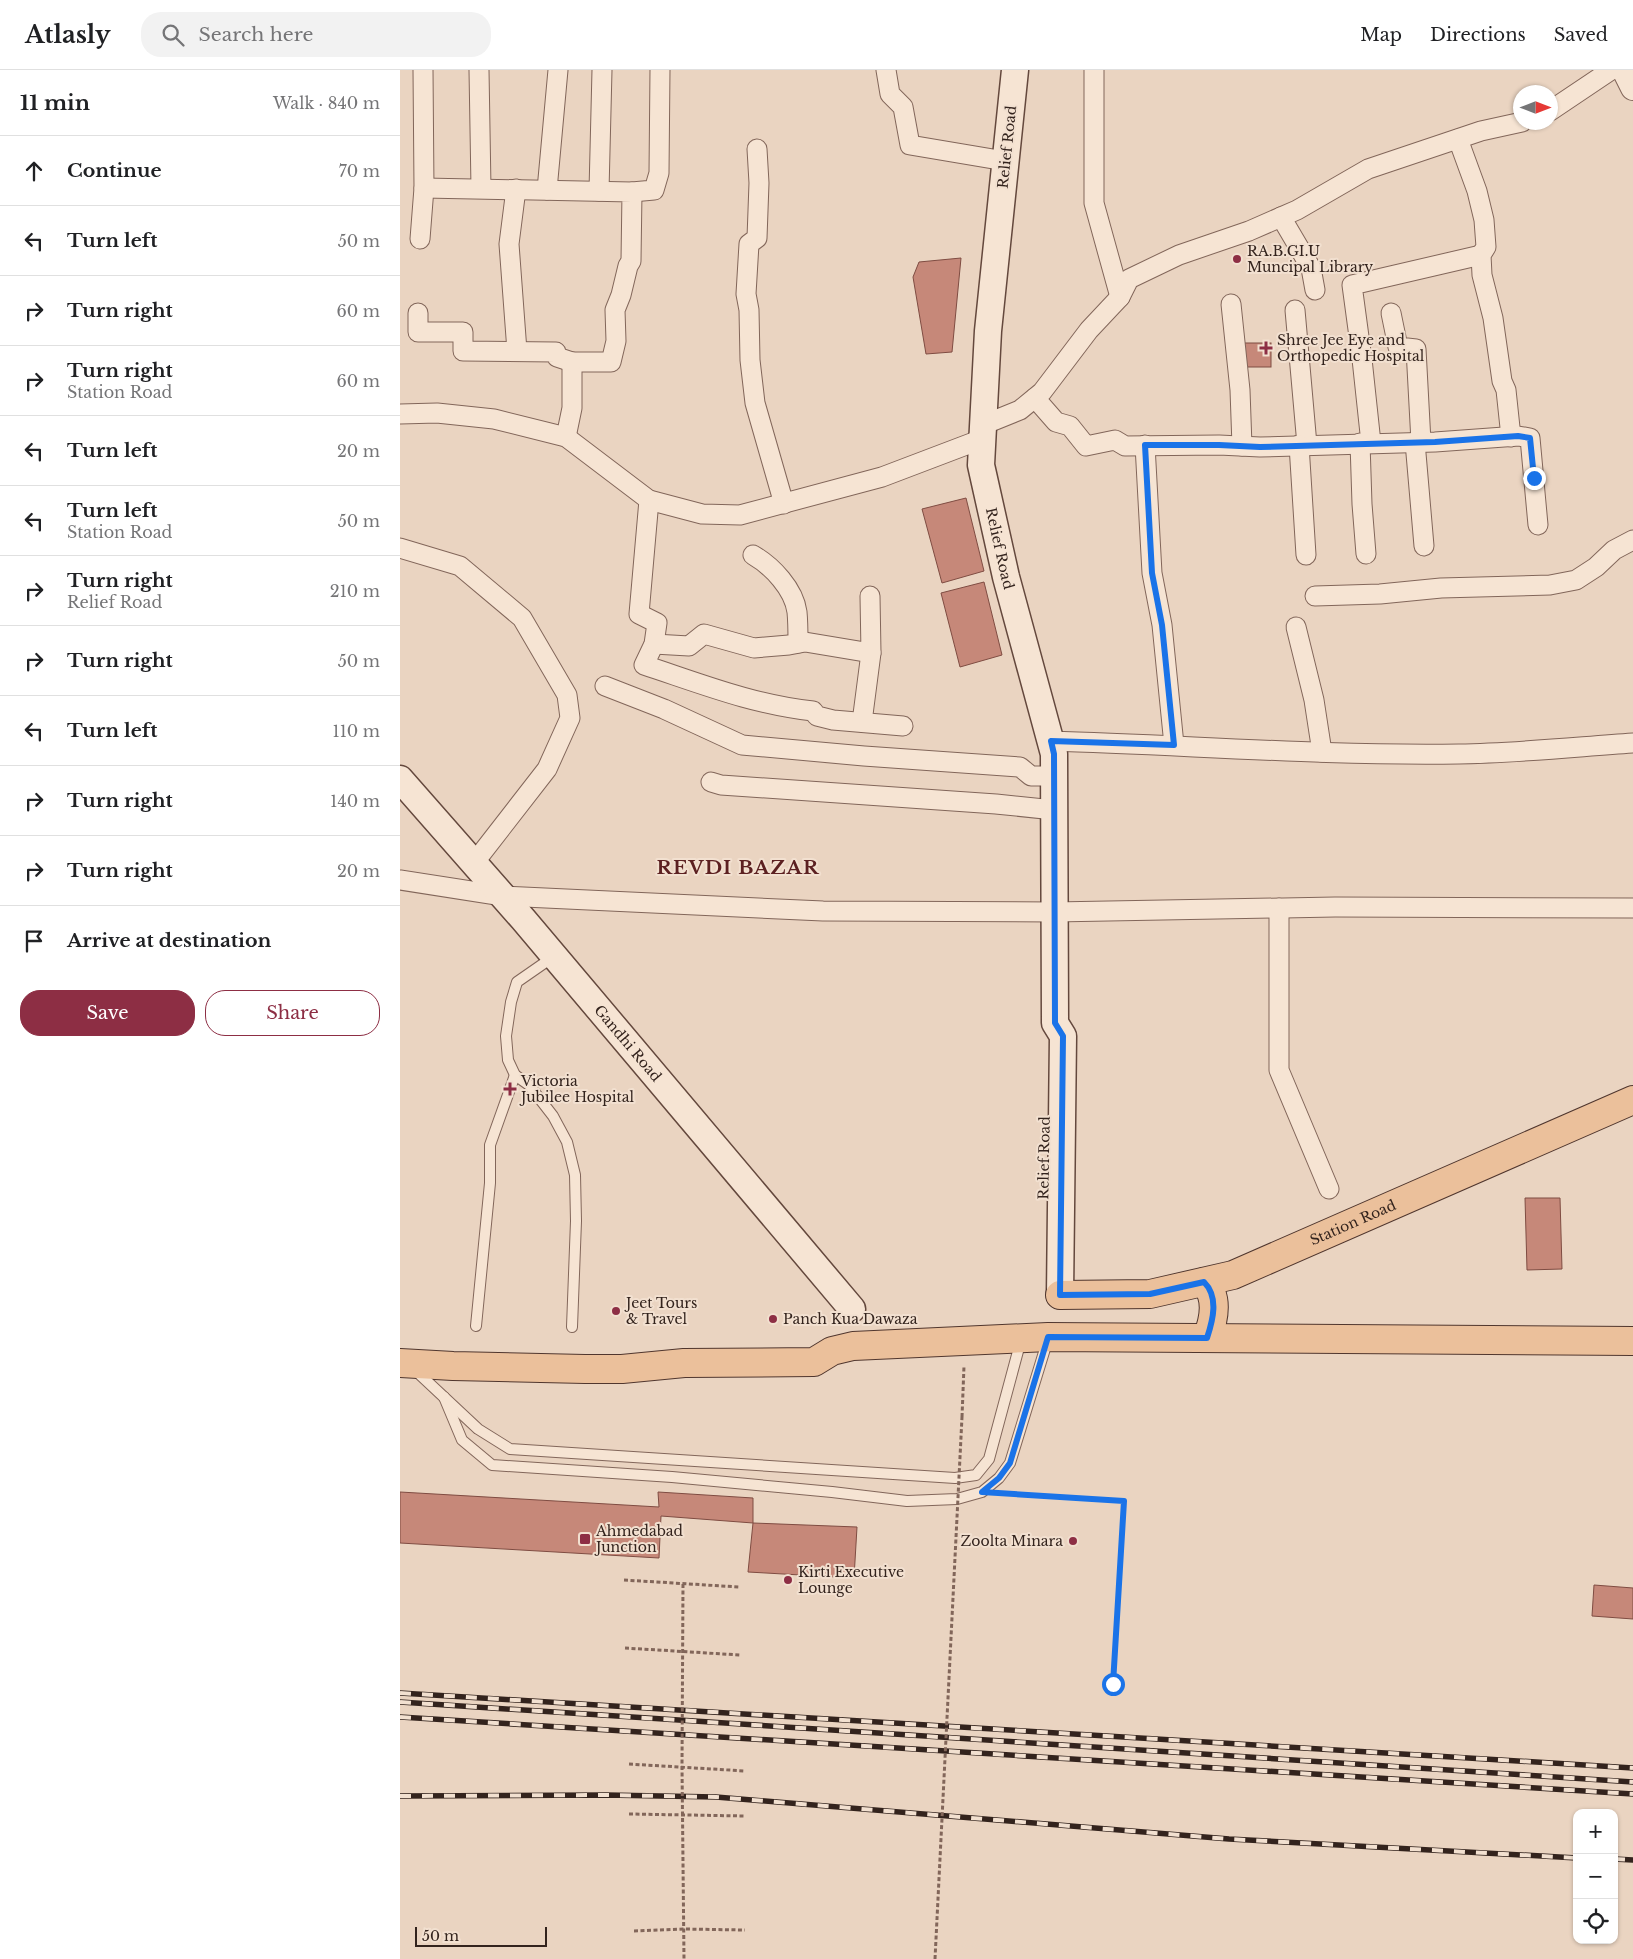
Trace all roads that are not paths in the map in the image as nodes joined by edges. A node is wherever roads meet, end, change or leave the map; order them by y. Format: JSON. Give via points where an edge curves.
{"nodes":[{"id":1,"x":422,"y":70,"type":"edge"},
{"id":2,"x":479,"y":70,"type":"edge"},
{"id":3,"x":558,"y":70,"type":"edge"},
{"id":4,"x":602,"y":70,"type":"edge"},
{"id":5,"x":660,"y":70,"type":"edge"},
{"id":6,"x":886,"y":70,"type":"edge"},
{"id":7,"x":1015,"y":70,"type":"edge"},
{"id":8,"x":1094,"y":70,"type":"edge"},
{"id":9,"x":1611,"y":70,"type":"edge"},
{"id":10,"x":1624,"y":70,"type":"edge"},
{"id":11,"x":1633,"y":88,"type":"edge"},
{"id":12,"x":1558,"y":106,"type":"edge"},
{"id":13,"x":1513,"y":124,"type":"edge"},
{"id":14,"x":1458,"y":139,"type":"junction"},
{"id":15,"x":757,"y":149,"type":"dead end"},
{"id":16,"x":1005,"y":161,"type":"junction"},
{"id":17,"x":424,"y":188,"type":"junction"},
{"id":18,"x":481,"y":188,"type":"junction"},
{"id":19,"x":516,"y":189,"type":"junction"},
{"id":20,"x":547,"y":190,"type":"junction"},
{"id":21,"x":599,"y":191,"type":"junction"},
{"id":22,"x":632,"y":192,"type":"junction"},
{"id":23,"x":1281,"y":217,"type":"junction"},
{"id":24,"x":420,"y":240,"type":"dead end"},
{"id":25,"x":1482,"y":255,"type":"junction"},
{"id":26,"x":1315,"y":290,"type":"dead end"},
{"id":27,"x":1120,"y":297,"type":"junction"},
{"id":28,"x":1231,"y":304,"type":"dead end"},
{"id":29,"x":1295,"y":310,"type":"dead end"},
{"id":30,"x":418,"y":313,"type":"dead end"},
{"id":31,"x":1391,"y":313,"type":"dead end"},
{"id":32,"x":517,"y":351,"type":"junction"},
{"id":33,"x":572,"y":362,"type":"junction"},
{"id":34,"x":1034,"y":398,"type":"junction"},
{"id":35,"x":400,"y":414,"type":"edge"},
{"id":36,"x":983,"y":432,"type":"junction"},
{"id":37,"x":566,"y":437,"type":"junction"},
{"id":38,"x":1511,"y":437,"type":"junction"},
{"id":39,"x":1418,"y":442,"type":"junction"},
{"id":40,"x":1365,"y":443,"type":"junction"},
{"id":41,"x":1145,"y":445,"type":"junction"},
{"id":42,"x":1303,"y":445,"type":"junction"},
{"id":43,"x":1242,"y":446,"type":"junction"},
{"id":44,"x":649,"y":500,"type":"junction"},
{"id":45,"x":784,"y":504,"type":"junction"},
{"id":46,"x":1538,"y":525,"type":"dead end"},
{"id":47,"x":1633,"y":540,"type":"edge"},
{"id":48,"x":1424,"y":546,"type":"dead end"},
{"id":49,"x":400,"y":548,"type":"edge"},
{"id":50,"x":1366,"y":554,"type":"dead end"},
{"id":51,"x":753,"y":555,"type":"dead end"},
{"id":52,"x":1306,"y":555,"type":"dead end"},
{"id":53,"x":870,"y":596,"type":"dead end"},
{"id":54,"x":1315,"y":596,"type":"dead end"},
{"id":55,"x":1296,"y":627,"type":"dead end"},
{"id":56,"x":798,"y":643,"type":"junction"},
{"id":57,"x":654,"y":644,"type":"junction"},
{"id":58,"x":871,"y":653,"type":"junction"},
{"id":59,"x":605,"y":686,"type":"dead end"},
{"id":60,"x":862,"y":722,"type":"junction"},
{"id":61,"x":903,"y":726,"type":"dead end"},
{"id":62,"x":1051,"y":741,"type":"junction"},
{"id":63,"x":1633,"y":743,"type":"edge"},
{"id":64,"x":1174,"y":745,"type":"junction"},
{"id":65,"x":1322,"y":752,"type":"junction"},
{"id":66,"x":1054,"y":776,"type":"junction"},
{"id":67,"x":400,"y":779,"type":"edge"},
{"id":68,"x":711,"y":782,"type":"dead end"},
{"id":69,"x":1054,"y":810,"type":"junction"},
{"id":70,"x":474,"y":863,"type":"junction"},
{"id":71,"x":400,"y":880,"type":"edge"},
{"id":72,"x":503,"y":896,"type":"junction"},
{"id":73,"x":1279,"y":908,"type":"junction"},
{"id":74,"x":1633,"y":908,"type":"edge"},
{"id":75,"x":1054,"y":912,"type":"junction"},
{"id":76,"x":554,"y":956,"type":"junction"},
{"id":77,"x":515,"y":1074,"type":"junction"},
{"id":78,"x":1633,"y":1100,"type":"edge"},
{"id":79,"x":1330,"y":1189,"type":"dead end"},
{"id":80,"x":1204,"y":1282,"type":"junction"},
{"id":81,"x":1051,"y":1296,"type":"joint"},
{"id":82,"x":852,"y":1309,"type":"dead end"},
{"id":83,"x":476,"y":1326,"type":"dead end"},
{"id":84,"x":572,"y":1327,"type":"dead end"},
{"id":85,"x":1048,"y":1337,"type":"junction"},
{"id":86,"x":1022,"y":1338,"type":"junction"},
{"id":87,"x":1207,"y":1338,"type":"junction"},
{"id":88,"x":1633,"y":1341,"type":"edge"},
{"id":89,"x":404,"y":1363,"type":"edge"},
{"id":90,"x":444,"y":1398,"type":"junction"}],
"edges":[{"from":1,"to":17,"type":"street"},
{"from":2,"to":18,"type":"street"},
{"from":3,"to":20,"type":"street"},
{"from":4,"to":21,"type":"street"},
{"from":5,"to":22,"type":"street","via":[[659,173],[654,190]]},
{"from":6,"to":16,"type":"street","via":[[890,94],[903,107],[910,145]]},
{"from":7,"to":16,"type":"main road","name":"Relief Road"},
{"from":8,"to":27,"type":"street","via":[[1094,203]]},
{"from":9,"to":12,"type":"street"},
{"from":10,"to":11,"type":"street"},
{"from":13,"to":14,"type":"street"},
{"from":14,"to":23,"type":"street","via":[[1368,169]]},
{"from":14,"to":25,"type":"street","via":[[1484,220],[1486,247]]},
{"from":15,"to":45,"type":"street","via":[[757,238],[749,244],[746,294],[750,360],[755,403]]},
{"from":16,"to":36,"type":"main road","name":"Relief Road","via":[[988,331]]},
{"from":17,"to":18,"type":"street"},
{"from":17,"to":24,"type":"street"},
{"from":18,"to":19,"type":"street"},
{"from":19,"to":20,"type":"street"},
{"from":19,"to":32,"type":"street","via":[[509,244]]},
{"from":20,"to":21,"type":"street"},
{"from":21,"to":22,"type":"street"},
{"from":22,"to":33,"type":"street","via":[[631,261],[615,310],[616,341],[611,362]]},
{"from":23,"to":26,"type":"street","via":[[1311,268]]},
{"from":23,"to":27,"type":"street","via":[[1179,255],[1129,279]]},
{"from":25,"to":38,"type":"street","via":[[1482,275],[1495,327]]},
{"from":25,"to":40,"type":"street","via":[[1352,285],[1362,360]]},
{"from":27,"to":34,"type":"street"},
{"from":28,"to":43,"type":"street"},
{"from":29,"to":42,"type":"street"},
{"from":30,"to":32,"type":"street","via":[[418,332],[463,332],[463,351]]},
{"from":31,"to":39,"type":"street","via":[[1398,347],[1416,349]]},
{"from":32,"to":33,"type":"street","via":[[556,352],[557,357]]},
{"from":33,"to":37,"type":"street","via":[[572,408]]},
{"from":34,"to":36,"type":"street"},
{"from":34,"to":41,"type":"street","via":[[1056,422],[1070,426],[1086,446],[1115,440],[1125,446]]},
{"from":35,"to":37,"type":"street","via":[[437,413],[494,420]]},
{"from":36,"to":45,"type":"street","via":[[882,477]]},
{"from":36,"to":62,"type":"main road","name":"Relief Road","via":[[981,465],[1006,577]]},
{"from":37,"to":44,"type":"street"},
{"from":38,"to":39,"type":"street"},
{"from":38,"to":46,"type":"street","via":[[1530,438]]},
{"from":39,"to":40,"type":"street"},
{"from":39,"to":48,"type":"street"},
{"from":40,"to":42,"type":"street"},
{"from":40,"to":50,"type":"street","via":[[1362,504]]},
{"from":41,"to":43,"type":"street"},
{"from":41,"to":64,"type":"street","via":[[1152,573],[1162,625]]},
{"from":42,"to":43,"type":"street"},
{"from":42,"to":52,"type":"street","via":[[1302,516]]},
{"from":44,"to":45,"type":"street","via":[[702,514],[740,516]]},
{"from":44,"to":57,"type":"street","via":[[639,614],[657,623]]},
{"from":47,"to":54,"type":"street","via":[[1614,550],[1576,580],[1550,585]]},
{"from":49,"to":70,"type":"street","via":[[460,566],[522,618],[568,695],[570,718],[548,769]]},
{"from":51,"to":56,"type":"street","via":[[784,581],[797,610]]},
{"from":53,"to":58,"type":"street"},
{"from":55,"to":65,"type":"street","via":[[1314,700]]},
{"from":56,"to":57,"type":"street","via":[[754,648],[704,634],[689,646]]},
{"from":56,"to":58,"type":"street"},
{"from":57,"to":60,"type":"street","via":[[644,665],[783,708],[813,711],[817,716],[833,720]]},
{"from":58,"to":60,"type":"street"},
{"from":59,"to":66,"type":"street","via":[[742,745],[1020,767],[1031,776]]},
{"from":60,"to":61,"type":"street"},
{"from":62,"to":64,"type":"street"},
{"from":62,"to":66,"type":"main road","name":"Relief Road"},
{"from":63,"to":65,"type":"street","via":[[1461,754]]},
{"from":64,"to":65,"type":"street"},
{"from":66,"to":69,"type":"main road","name":"Relief Road"},
{"from":67,"to":70,"type":"main road","name":"Gandhi Road"},
{"from":68,"to":69,"type":"street"},
{"from":69,"to":75,"type":"main road","name":"Relief Road"},
{"from":70,"to":72,"type":"main road","name":"Gandhi Road"},
{"from":71,"to":72,"type":"street"},
{"from":72,"to":75,"type":"street","via":[[823,911]]},
{"from":72,"to":76,"type":"main road","name":"Gandhi Road"},
{"from":73,"to":74,"type":"street"},
{"from":73,"to":75,"type":"street"},
{"from":73,"to":79,"type":"street","via":[[1279,1070]]},
{"from":75,"to":81,"type":"main road","name":"Relief Road","via":[[1055,1023],[1063,1036]]},
{"from":76,"to":77,"type":"lane","via":[[517,982],[511,1002],[507,1044],[508,1060]]},
{"from":76,"to":82,"type":"main road","name":"Gandhi Road"},
{"from":77,"to":83,"type":"lane","via":[[490,1145],[490,1183]]},
{"from":77,"to":84,"type":"lane","via":[[529,1085],[553,1116],[568,1142],[576,1175]]},
{"from":78,"to":80,"type":"main road","name":"Station Road","via":[[1233,1275]]},
{"from":80,"to":81,"type":"main road","name":"Station Road","via":[[1150,1294]]},
{"from":80,"to":87,"type":"main road","via":[[1211,1292],[1214,1314]]},
{"from":85,"to":86,"type":"main road"},
{"from":85,"to":87,"type":"main road"},
{"from":85,"to":90,"type":"lane","via":[[1010,1463],[999,1478],[982,1492],[957,1499],[907,1500],[672,1477],[492,1465],[462,1440]]},
{"from":86,"to":89,"type":"main road","via":[[853,1346],[832,1351],[814,1362],[684,1363],[594,1369]]},
{"from":86,"to":90,"type":"lane","via":[[988,1459],[976,1475],[955,1478],[510,1449],[478,1429]]},
{"from":87,"to":88,"type":"main road"},
{"from":89,"to":90,"type":"lane"}]}
